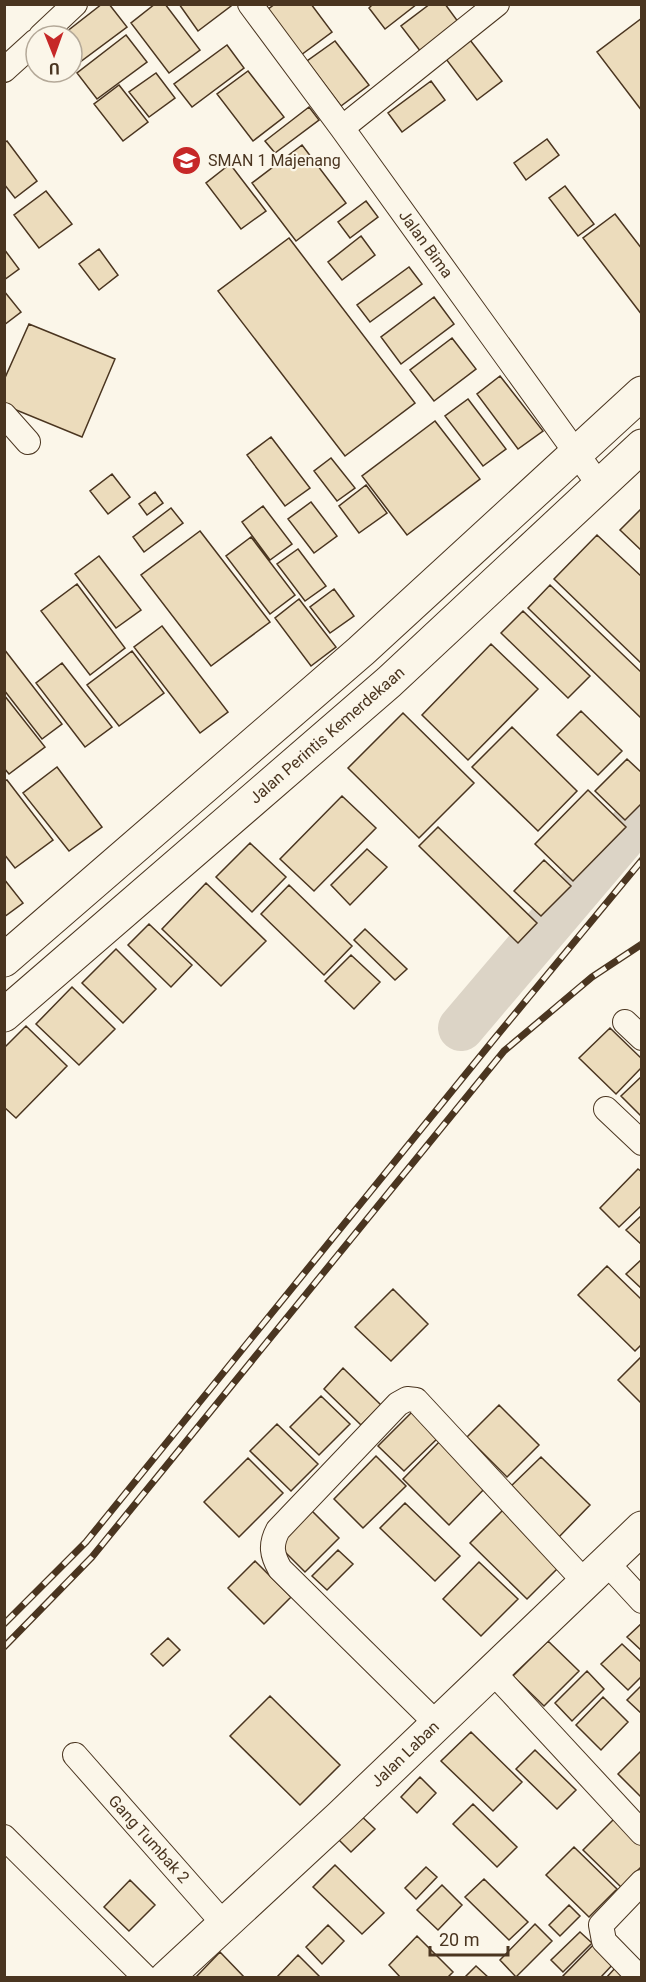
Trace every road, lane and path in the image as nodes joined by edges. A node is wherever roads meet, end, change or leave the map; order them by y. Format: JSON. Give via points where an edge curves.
{"nodes":[{"id":1,"x":75,"y":4,"type":"edge"},
{"id":2,"x":250,"y":4,"type":"edge"},
{"id":3,"x":497,"y":4,"type":"edge"},
{"id":4,"x":54,"y":24,"type":"edge"},
{"id":5,"x":24,"y":52,"type":"edge"},
{"id":6,"x":4,"y":70,"type":"edge"},
{"id":7,"x":342,"y":128,"type":"junction"},
{"id":8,"x":642,"y":393,"type":"edge"},
{"id":9,"x":4,"y":415,"type":"edge"},
{"id":10,"x":28,"y":442,"type":"dead end"},
{"id":11,"x":642,"y":446,"type":"edge"},
{"id":12,"x":576,"y":454,"type":"junction"},
{"id":13,"x":600,"y":486,"type":"junction"},
{"id":14,"x":4,"y":960,"type":"edge"},
{"id":15,"x":4,"y":1015,"type":"edge"},
{"id":16,"x":606,"y":1109,"type":"dead end"},
{"id":17,"x":642,"y":1143,"type":"edge"},
{"id":18,"x":642,"y":1528,"type":"edge"},
{"id":19,"x":595,"y":1572,"type":"junction"},
{"id":20,"x":642,"y":1601,"type":"edge"},
{"id":21,"x":492,"y":1671,"type":"junction"},
{"id":22,"x":437,"y":1724,"type":"junction"},
{"id":23,"x":75,"y":1755,"type":"dead end"},
{"id":24,"x":642,"y":1833,"type":"edge"},
{"id":25,"x":4,"y":1837,"type":"edge"},
{"id":26,"x":642,"y":1882,"type":"edge"},
{"id":27,"x":224,"y":1924,"type":"junction"},
{"id":28,"x":146,"y":1977,"type":"edge"},
{"id":29,"x":166,"y":1977,"type":"edge"},
{"id":30,"x":640,"y":1977,"type":"edge"}],
"edges":[{"from":1,"to":4,"type":"street"},
{"from":2,"to":7,"type":"street","name":"Jalan Bima"},
{"from":3,"to":7,"type":"street"},
{"from":5,"to":6,"type":"street"},
{"from":7,"to":12,"type":"street","name":"Jalan Bima"},
{"from":8,"to":12,"type":"main road"},
{"from":9,"to":10,"type":"street"},
{"from":11,"to":13,"type":"main road","name":"Jalan Perintis Kemerdekaan"},
{"from":12,"to":13,"type":"street","name":"Jalan Bima"},
{"from":12,"to":14,"type":"main road","via":[[361,651]]},
{"from":13,"to":15,"type":"main road","name":"Jalan Perintis Kemerdekaan","via":[[389,682]]},
{"from":16,"to":17,"type":"street"},
{"from":18,"to":19,"type":"main road","name":"Jalan Laban"},
{"from":19,"to":20,"type":"street"},
{"from":19,"to":21,"type":"main road","name":"Jalan Laban"},
{"from":19,"to":22,"type":"street","via":[[416,1400],[398,1404],[278,1530],[272,1549],[280,1569]]},
{"from":21,"to":22,"type":"main road","name":"Jalan Laban"},
{"from":21,"to":24,"type":"street"},
{"from":22,"to":27,"type":"main road","name":"Jalan Laban"},
{"from":23,"to":27,"type":"street","name":"Gang Tumbak 2"},
{"from":25,"to":28,"type":"street"},
{"from":26,"to":30,"type":"street","via":[[601,1925],[604,1941]]},
{"from":27,"to":29,"type":"main road","name":"Jalan Laban"}]}
